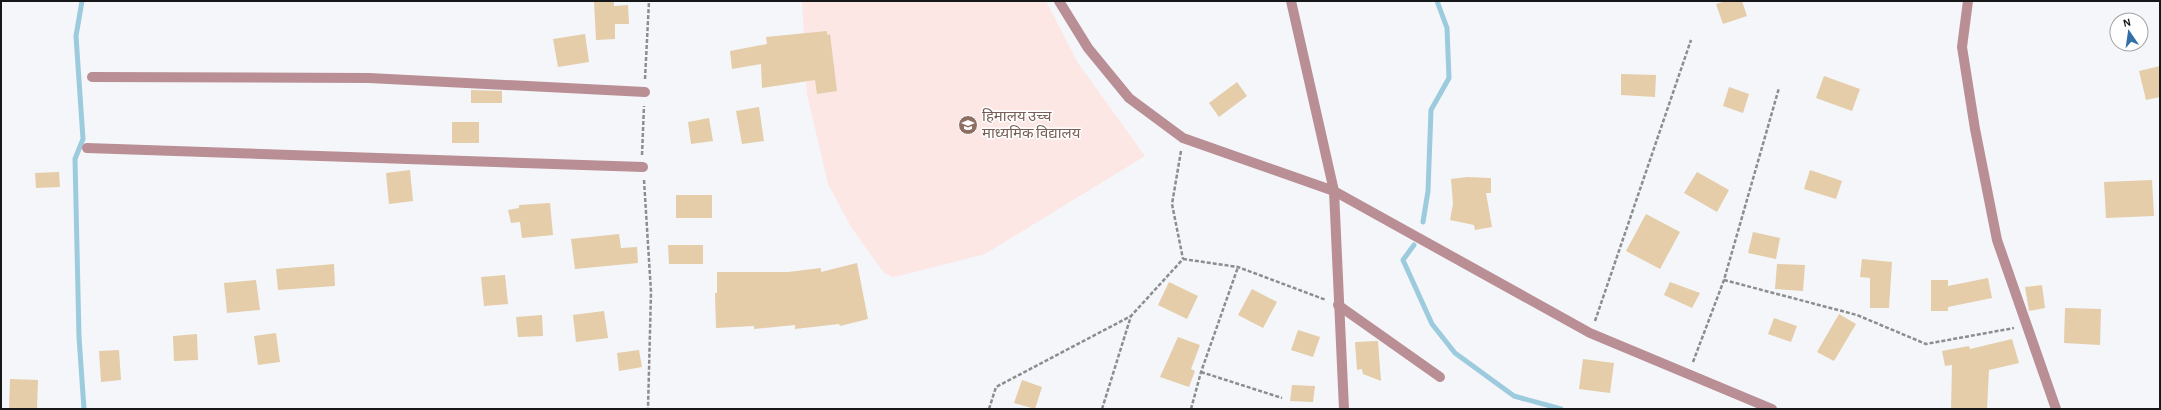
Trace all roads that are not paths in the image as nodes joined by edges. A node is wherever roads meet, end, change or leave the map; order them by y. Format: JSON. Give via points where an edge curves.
{"nodes":[{"id":1,"x":1059,"y":1,"type":"edge"},
{"id":2,"x":1291,"y":1,"type":"edge"},
{"id":3,"x":1968,"y":1,"type":"edge"},
{"id":4,"x":92,"y":77,"type":"dead end"},
{"id":5,"x":645,"y":92,"type":"road end"},
{"id":6,"x":87,"y":148,"type":"dead end"},
{"id":7,"x":643,"y":167,"type":"road end"},
{"id":8,"x":1334,"y":191,"type":"junction"},
{"id":9,"x":1338,"y":305,"type":"junction"},
{"id":10,"x":1440,"y":377,"type":"dead end"},
{"id":11,"x":1344,"y":409,"type":"edge"},
{"id":12,"x":1772,"y":409,"type":"edge"},
{"id":13,"x":2056,"y":409,"type":"edge"}],
"edges":[{"from":1,"to":8,"type":"street","via":[[1088,48],[1130,98],[1183,138]]},
{"from":2,"to":8,"type":"street"},
{"from":3,"to":13,"type":"street","via":[[1962,48],[1997,240]]},
{"from":4,"to":5,"type":"street","via":[[369,78]]},
{"from":6,"to":7,"type":"street"},
{"from":8,"to":9,"type":"street"},
{"from":8,"to":12,"type":"street","via":[[1590,332]]},
{"from":9,"to":10,"type":"street"},
{"from":9,"to":11,"type":"street"}]}
